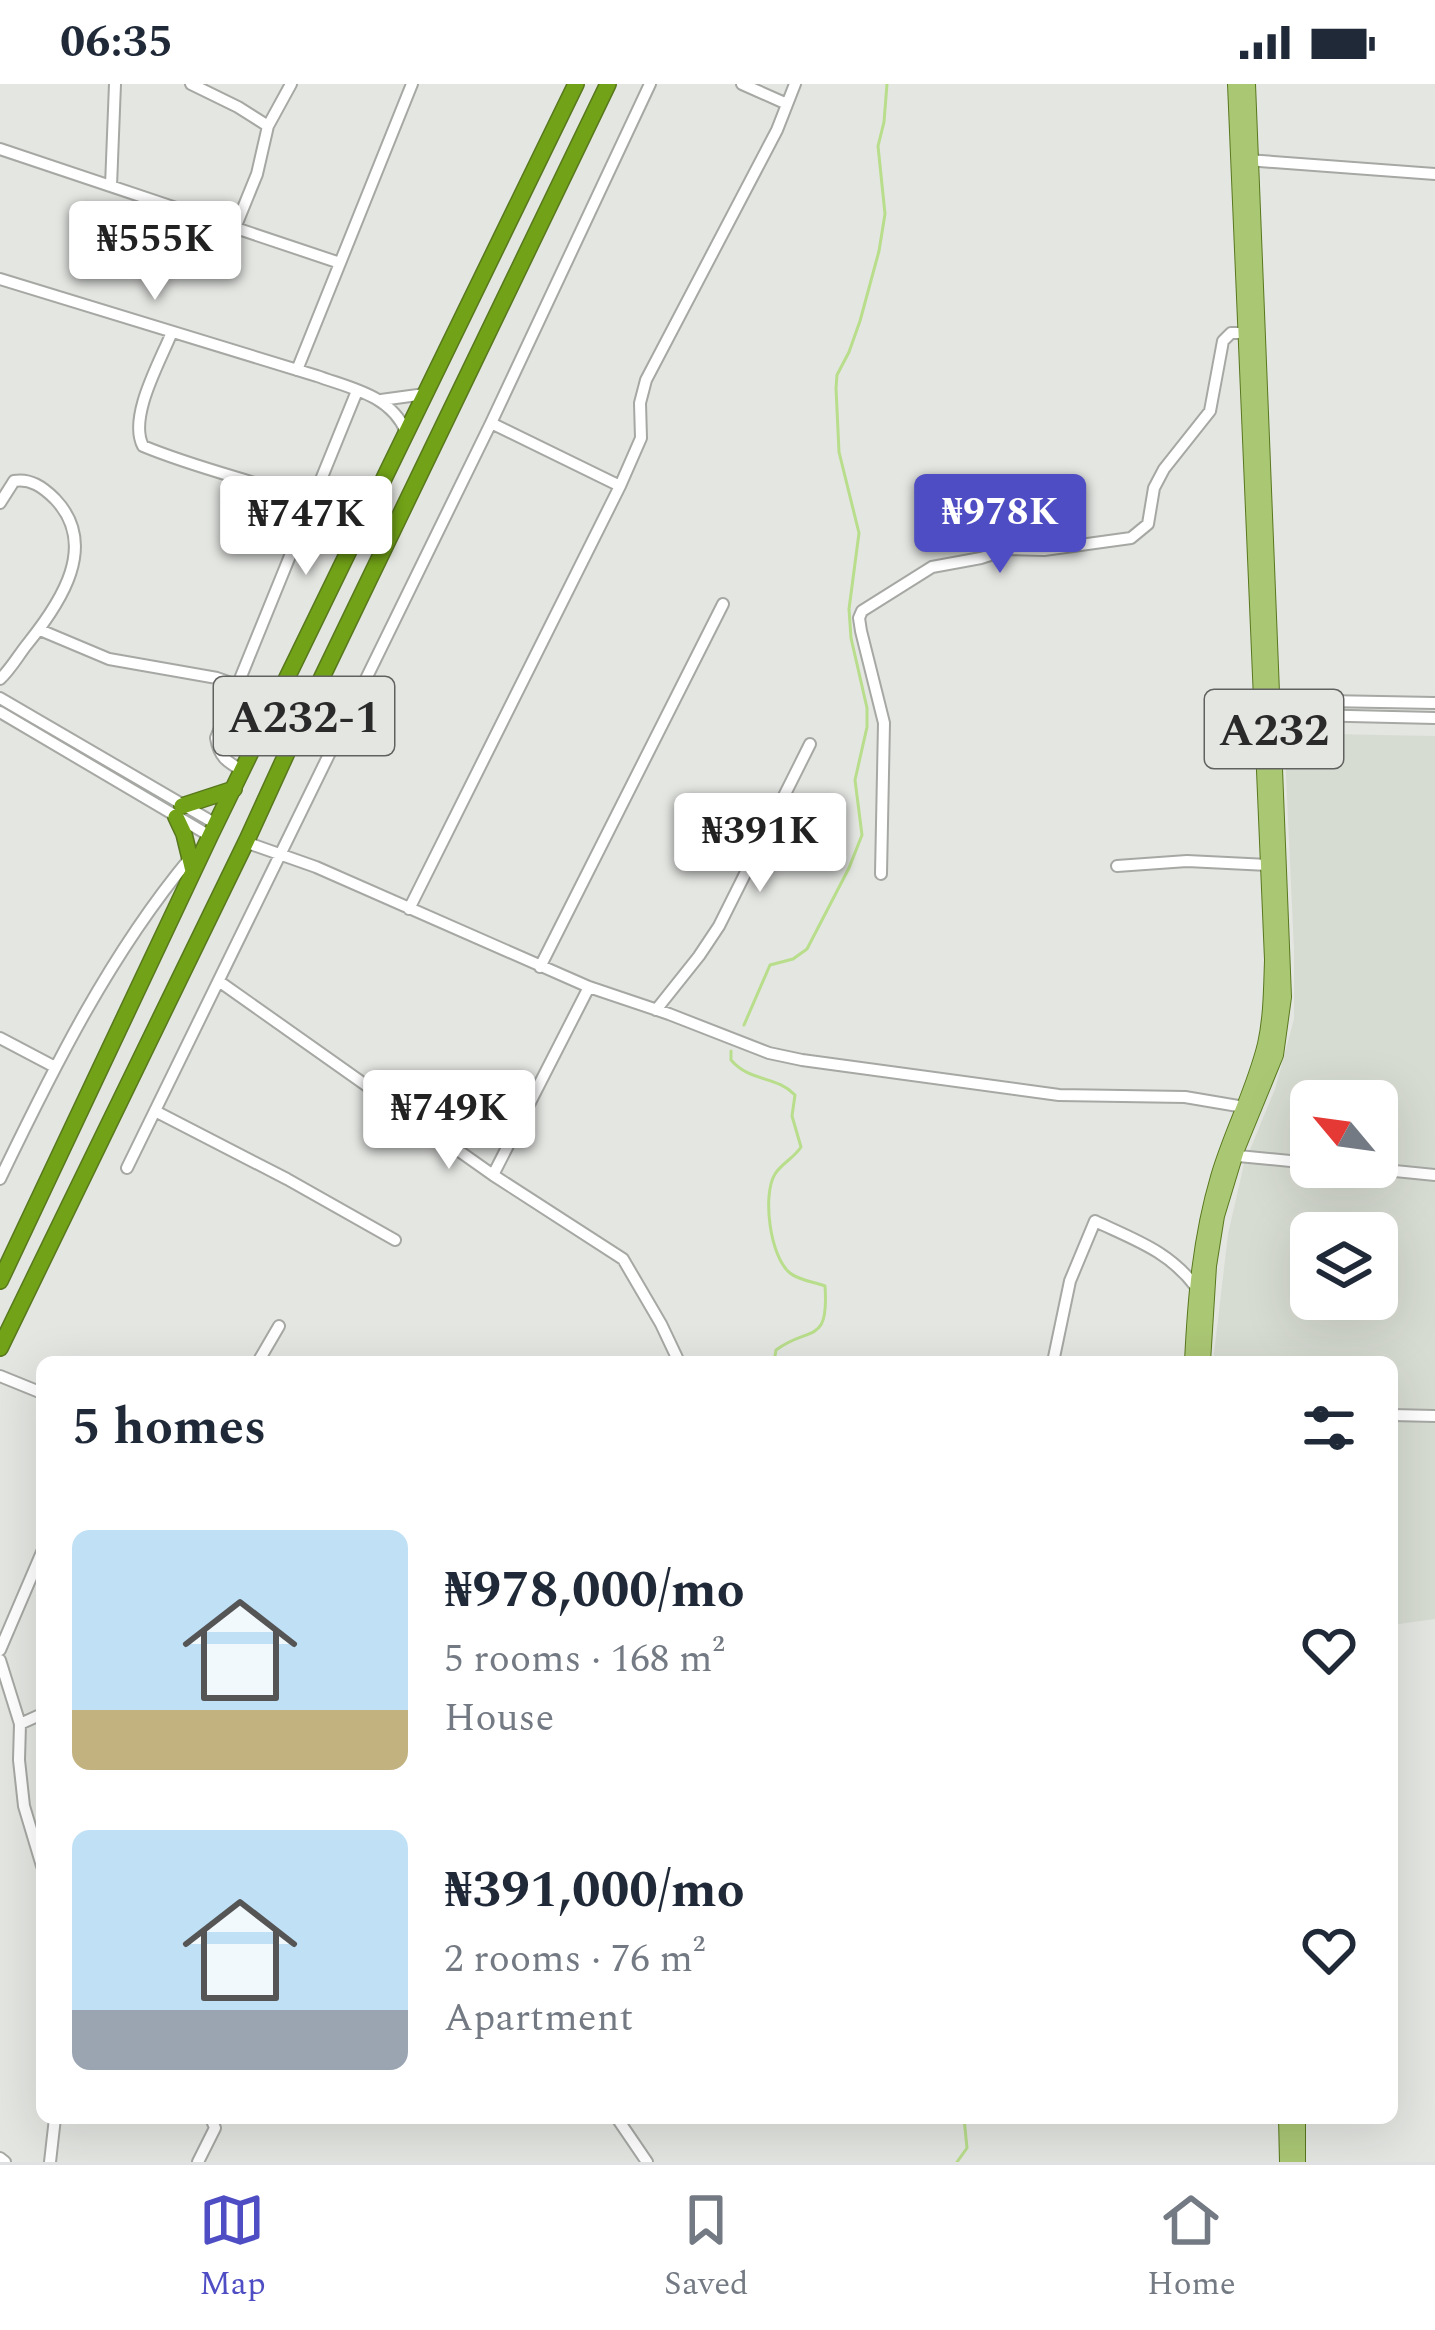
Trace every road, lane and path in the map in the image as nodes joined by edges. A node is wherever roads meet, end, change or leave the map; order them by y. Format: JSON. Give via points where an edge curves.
{"nodes":[{"id":1,"x":115,"y":84,"type":"edge"},
{"id":2,"x":191,"y":84,"type":"edge"},
{"id":3,"x":290,"y":84,"type":"edge"},
{"id":4,"x":412,"y":84,"type":"edge"},
{"id":5,"x":576,"y":84,"type":"edge"},
{"id":6,"x":608,"y":84,"type":"edge"},
{"id":7,"x":650,"y":84,"type":"edge"},
{"id":8,"x":742,"y":84,"type":"edge"},
{"id":9,"x":795,"y":84,"type":"edge"},
{"id":10,"x":1235,"y":84,"type":"edge"},
{"id":11,"x":1248,"y":84,"type":"edge"},
{"id":12,"x":787,"y":104,"type":"junction"},
{"id":13,"x":268,"y":126,"type":"junction"},
{"id":14,"x":0,"y":149,"type":"edge"},
{"id":15,"x":1244,"y":161,"type":"junction"},
{"id":16,"x":1435,"y":174,"type":"edge"},
{"id":17,"x":111,"y":186,"type":"junction"},
{"id":18,"x":235,"y":228,"type":"junction"},
{"id":19,"x":340,"y":263,"type":"junction"},
{"id":20,"x":0,"y":279,"type":"edge"},
{"id":21,"x":172,"y":332,"type":"junction"},
{"id":22,"x":1245,"y":333,"type":"junction"},
{"id":23,"x":297,"y":370,"type":"junction"},
{"id":24,"x":357,"y":391,"type":"junction"},
{"id":25,"x":424,"y":394,"type":"junction"},
{"id":26,"x":381,"y":400,"type":"junction"},
{"id":27,"x":491,"y":423,"type":"junction"},
{"id":28,"x":406,"y":433,"type":"junction"},
{"id":29,"x":620,"y":487,"type":"junction"},
{"id":30,"x":312,"y":502,"type":"junction"},
{"id":31,"x":0,"y":503,"type":"edge"},
{"id":32,"x":723,"y":604,"type":"dead end"},
{"id":33,"x":40,"y":630,"type":"junction"},
{"id":34,"x":0,"y":679,"type":"edge"},
{"id":35,"x":237,"y":685,"type":"junction"},
{"id":36,"x":0,"y":698,"type":"edge"},
{"id":37,"x":1273,"y":700,"type":"junction"},
{"id":38,"x":1435,"y":703,"type":"edge"},
{"id":39,"x":0,"y":712,"type":"edge"},
{"id":40,"x":1274,"y":717,"type":"junction"},
{"id":41,"x":1435,"y":718,"type":"edge"},
{"id":42,"x":810,"y":744,"type":"dead end"},
{"id":43,"x":243,"y":771,"type":"junction"},
{"id":44,"x":234,"y":789,"type":"junction"},
{"id":45,"x":179,"y":812,"type":"junction"},
{"id":46,"x":213,"y":830,"type":"junction"},
{"id":47,"x":245,"y":842,"type":"junction"},
{"id":48,"x":281,"y":855,"type":"junction"},
{"id":49,"x":192,"y":865,"type":"junction"},
{"id":50,"x":1268,"y":865,"type":"junction"},
{"id":51,"x":1117,"y":866,"type":"dead end"},
{"id":52,"x":881,"y":874,"type":"dead end"},
{"id":53,"x":409,"y":909,"type":"junction"},
{"id":54,"x":540,"y":967,"type":"junction"},
{"id":55,"x":220,"y":982,"type":"junction"},
{"id":56,"x":589,"y":988,"type":"junction"},
{"id":57,"x":656,"y":1010,"type":"junction"},
{"id":58,"x":0,"y":1038,"type":"edge"},
{"id":59,"x":56,"y":1067,"type":"junction"},
{"id":60,"x":1244,"y":1107,"type":"junction"},
{"id":61,"x":155,"y":1112,"type":"junction"},
{"id":62,"x":1230,"y":1155,"type":"junction"},
{"id":63,"x":1290,"y":1161,"type":"edge"},
{"id":64,"x":127,"y":1168,"type":"dead end"},
{"id":65,"x":1398,"y":1171,"type":"edge"},
{"id":66,"x":493,"y":1175,"type":"junction"},
{"id":67,"x":1435,"y":1175,"type":"edge"},
{"id":68,"x":0,"y":1179,"type":"edge"},
{"id":69,"x":395,"y":1240,"type":"dead end"},
{"id":70,"x":0,"y":1281,"type":"edge"},
{"id":71,"x":1196,"y":1287,"type":"junction"},
{"id":72,"x":279,"y":1326,"type":"dead end"},
{"id":73,"x":0,"y":1348,"type":"edge"},
{"id":74,"x":262,"y":1356,"type":"edge"},
{"id":75,"x":676,"y":1356,"type":"edge"},
{"id":76,"x":1054,"y":1356,"type":"edge"},
{"id":77,"x":1192,"y":1356,"type":"edge"},
{"id":78,"x":1203,"y":1356,"type":"edge"},
{"id":79,"x":0,"y":1376,"type":"edge"},
{"id":80,"x":36,"y":1391,"type":"edge"},
{"id":81,"x":1398,"y":1415,"type":"edge"},
{"id":82,"x":1435,"y":1416,"type":"edge"},
{"id":83,"x":36,"y":1566,"type":"edge"},
{"id":84,"x":0,"y":1650,"type":"edge"},
{"id":85,"x":0,"y":1660,"type":"edge"},
{"id":86,"x":36,"y":1717,"type":"edge"},
{"id":87,"x":20,"y":1724,"type":"junction"},
{"id":88,"x":36,"y":1846,"type":"edge"},
{"id":89,"x":54,"y":2124,"type":"edge"},
{"id":90,"x":213,"y":2124,"type":"edge"},
{"id":91,"x":621,"y":2124,"type":"edge"},
{"id":92,"x":1286,"y":2124,"type":"edge"},
{"id":93,"x":1298,"y":2124,"type":"edge"},
{"id":94,"x":50,"y":2162,"type":"edge"},
{"id":95,"x":198,"y":2162,"type":"edge"},
{"id":96,"x":647,"y":2162,"type":"edge"},
{"id":97,"x":1287,"y":2162,"type":"edge"},
{"id":98,"x":1298,"y":2162,"type":"edge"}],
"edges":[{"from":1,"to":17,"type":"street"},
{"from":2,"to":13,"type":"street"},
{"from":3,"to":13,"type":"street"},
{"from":4,"to":19,"type":"street"},
{"from":5,"to":25,"type":"highway","number":"A232-1"},
{"from":6,"to":47,"type":"highway","number":"A232-1"},
{"from":7,"to":27,"type":"street"},
{"from":8,"to":12,"type":"street"},
{"from":9,"to":12,"type":"street"},
{"from":10,"to":15,"type":"main road","number":"A232"},
{"from":11,"to":15,"type":"main road","number":"A232"},
{"from":12,"to":29,"type":"street","via":[[646,380],[641,437]]},
{"from":13,"to":18,"type":"street"},
{"from":14,"to":17,"type":"street"},
{"from":15,"to":16,"type":"street"},
{"from":15,"to":22,"type":"main road","number":"A232"},
{"from":15,"to":37,"type":"main road","number":"A232"},
{"from":17,"to":18,"type":"street"},
{"from":18,"to":19,"type":"street"},
{"from":19,"to":23,"type":"street"},
{"from":20,"to":21,"type":"street"},
{"from":21,"to":23,"type":"street"},
{"from":21,"to":30,"type":"street","via":[[141,409],[143,446]]},
{"from":22,"to":50,"type":"main road","number":"A232"},
{"from":22,"to":52,"type":"street","via":[[1222,341],[1210,411],[1164,469],[1148,524],[1131,538],[1009,549],[932,567],[862,611],[884,723]]},
{"from":23,"to":24,"type":"street"},
{"from":24,"to":26,"type":"street"},
{"from":24,"to":30,"type":"street"},
{"from":25,"to":26,"type":"street"},
{"from":25,"to":28,"type":"highway","number":"A232-1"},
{"from":26,"to":28,"type":"street"},
{"from":27,"to":29,"type":"street"},
{"from":27,"to":48,"type":"street"},
{"from":28,"to":43,"type":"highway","number":"A232-1"},
{"from":29,"to":53,"type":"street"},
{"from":30,"to":35,"type":"street"},
{"from":31,"to":33,"type":"street","via":[[14,481],[26,479],[54,498],[72,525],[77,548],[69,578]]},
{"from":32,"to":54,"type":"street"},
{"from":33,"to":34,"type":"street"},
{"from":33,"to":35,"type":"street","via":[[110,659]]},
{"from":35,"to":43,"type":"street","via":[[216,738],[226,761]]},
{"from":36,"to":45,"type":"street"},
{"from":37,"to":38,"type":"street"},
{"from":37,"to":40,"type":"main road","number":"A232"},
{"from":39,"to":45,"type":"street"},
{"from":40,"to":41,"type":"street"},
{"from":40,"to":62,"type":"main road","number":"A232","via":[[1284,997],[1276,1055]]},
{"from":42,"to":57,"type":"street","via":[[718,926]]},
{"from":43,"to":44,"type":"highway","number":"A232-1"},
{"from":44,"to":45,"type":"highway"},
{"from":44,"to":46,"type":"highway","number":"A232-1"},
{"from":45,"to":46,"type":"street"},
{"from":45,"to":49,"type":"highway"},
{"from":46,"to":49,"type":"highway","number":"A232-1"},
{"from":47,"to":48,"type":"street"},
{"from":47,"to":73,"type":"highway","number":"A232-1"},
{"from":48,"to":53,"type":"street"},
{"from":48,"to":55,"type":"street"},
{"from":49,"to":59,"type":"street","via":[[136,928]]},
{"from":49,"to":70,"type":"highway","number":"A232-1"},
{"from":50,"to":51,"type":"street"},
{"from":50,"to":60,"type":"main road","number":"A232","via":[[1270,1015]]},
{"from":53,"to":54,"type":"street"},
{"from":54,"to":56,"type":"street"},
{"from":55,"to":61,"type":"street"},
{"from":55,"to":66,"type":"street"},
{"from":56,"to":57,"type":"street"},
{"from":56,"to":66,"type":"street"},
{"from":57,"to":60,"type":"street","via":[[802,1060],[1059,1095],[1185,1096]]},
{"from":58,"to":59,"type":"street"},
{"from":59,"to":68,"type":"street"},
{"from":60,"to":62,"type":"main road","number":"A232"},
{"from":61,"to":64,"type":"street"},
{"from":61,"to":69,"type":"street"},
{"from":62,"to":63,"type":"street"},
{"from":62,"to":71,"type":"main road","number":"A232"},
{"from":62,"to":78,"type":"main road","number":"A232","via":[[1209,1266]]},
{"from":65,"to":67,"type":"street"},
{"from":66,"to":75,"type":"street","via":[[623,1259]]},
{"from":71,"to":76,"type":"street","via":[[1159,1252],[1096,1221],[1070,1281]]},
{"from":71,"to":77,"type":"main road","number":"A232"},
{"from":72,"to":74,"type":"street"},
{"from":79,"to":80,"type":"street"},
{"from":81,"to":82,"type":"street"},
{"from":83,"to":84,"type":"street"},
{"from":85,"to":87,"type":"street"},
{"from":86,"to":87,"type":"street"},
{"from":87,"to":88,"type":"street","via":[[24,1806]]},
{"from":89,"to":94,"type":"street"},
{"from":90,"to":95,"type":"street"},
{"from":91,"to":96,"type":"street"},
{"from":92,"to":97,"type":"main road"},
{"from":93,"to":98,"type":"main road"}]}
